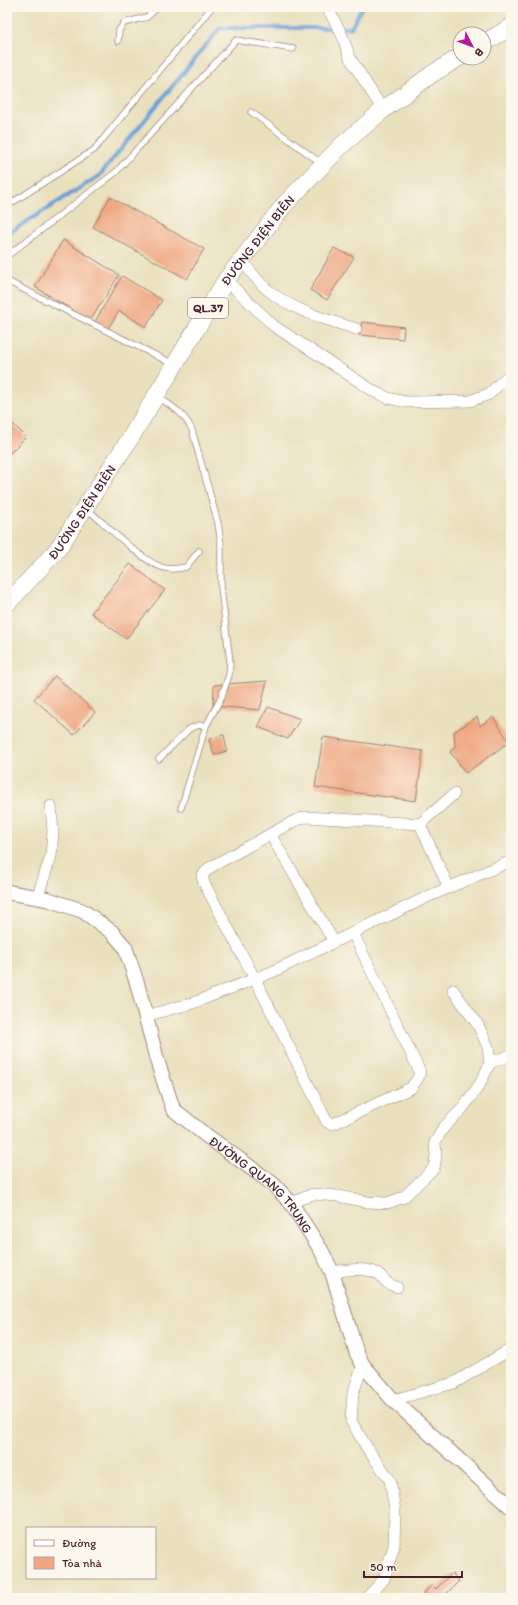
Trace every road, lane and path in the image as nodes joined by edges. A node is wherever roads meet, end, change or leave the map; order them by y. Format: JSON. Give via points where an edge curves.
{"nodes":[{"id":1,"x":158,"y":7,"type":"edge"},
{"id":2,"x":212,"y":7,"type":"edge"},
{"id":3,"x":327,"y":7,"type":"edge"},
{"id":4,"x":511,"y":28,"type":"edge"},
{"id":5,"x":492,"y":39,"type":"edge"},
{"id":6,"x":118,"y":41,"type":"dead end"},
{"id":7,"x":293,"y":49,"type":"dead end"},
{"id":8,"x":452,"y":63,"type":"edge"},
{"id":9,"x":383,"y":110,"type":"junction"},
{"id":10,"x":251,"y":112,"type":"dead end"},
{"id":11,"x":323,"y":164,"type":"junction"},
{"id":12,"x":7,"y":206,"type":"edge"},
{"id":13,"x":7,"y":256,"type":"edge"},
{"id":14,"x":241,"y":260,"type":"junction"},
{"id":15,"x":226,"y":280,"type":"junction"},
{"id":16,"x":7,"y":281,"type":"edge"},
{"id":17,"x":356,"y":329,"type":"dead end"},
{"id":18,"x":174,"y":365,"type":"junction"},
{"id":19,"x":511,"y":373,"type":"edge"},
{"id":20,"x":156,"y":396,"type":"junction"},
{"id":21,"x":85,"y":508,"type":"junction"},
{"id":22,"x":199,"y":551,"type":"dead end"},
{"id":23,"x":7,"y":604,"type":"edge"},
{"id":24,"x":206,"y":726,"type":"junction"},
{"id":25,"x":159,"y":759,"type":"dead end"},
{"id":26,"x":454,"y":794,"type":"dead end"},
{"id":27,"x":51,"y":806,"type":"dead end"},
{"id":28,"x":181,"y":808,"type":"dead end"},
{"id":29,"x":420,"y":824,"type":"junction"},
{"id":30,"x":270,"y":834,"type":"junction"},
{"id":31,"x":511,"y":861,"type":"edge"},
{"id":32,"x":449,"y":888,"type":"junction"},
{"id":33,"x":7,"y":892,"type":"edge"},
{"id":34,"x":37,"y":898,"type":"junction"},
{"id":35,"x":354,"y":933,"type":"junction"},
{"id":36,"x":334,"y":942,"type":"junction"},
{"id":37,"x":255,"y":979,"type":"junction"},
{"id":38,"x":453,"y":990,"type":"dead end"},
{"id":39,"x":145,"y":1016,"type":"junction"},
{"id":40,"x":511,"y":1055,"type":"edge"},
{"id":41,"x":490,"y":1063,"type":"junction"},
{"id":42,"x":291,"y":1203,"type":"junction"},
{"id":43,"x":332,"y":1272,"type":"junction"},
{"id":44,"x":397,"y":1287,"type":"dead end"},
{"id":45,"x":511,"y":1349,"type":"edge"},
{"id":46,"x":363,"y":1365,"type":"junction"},
{"id":47,"x":393,"y":1400,"type":"junction"},
{"id":48,"x":511,"y":1507,"type":"edge"},
{"id":49,"x":367,"y":1598,"type":"edge"}],
"edges":[{"from":1,"to":6,"type":"lane","via":[[147,17],[124,23],[119,30]]},
{"from":2,"to":12,"type":"lane","via":[[94,150]]},
{"from":3,"to":9,"type":"street","via":[[342,35],[350,58]]},
{"from":4,"to":5,"type":"main road"},
{"from":7,"to":13,"type":"lane","via":[[236,40],[116,172]]},
{"from":8,"to":9,"type":"main road","name":"ĐƯỜNG ĐIỆN BIÊN","number":"QL.37"},
{"from":9,"to":11,"type":"main road","name":"ĐƯỜNG ĐIỆN BIÊN","number":"QL.37"},
{"from":10,"to":11,"type":"lane"},
{"from":11,"to":14,"type":"main road","name":"ĐƯỜNG ĐIỆN BIÊN","number":"QL.37","via":[[284,205]]},
{"from":14,"to":15,"type":"main road","name":"ĐƯỜNG ĐIỆN BIÊN","number":"QL.37"},
{"from":14,"to":17,"type":"street","via":[[267,290],[289,305]]},
{"from":15,"to":18,"type":"main road","name":"ĐƯỜNG ĐIỆN BIÊN","number":"QL.37"},
{"from":15,"to":19,"type":"street","via":[[274,326],[388,398],[406,402],[470,401],[489,394]]},
{"from":16,"to":18,"type":"lane"},
{"from":18,"to":20,"type":"main road","name":"ĐƯỜNG ĐIỆN BIÊN","number":"QL.37"},
{"from":20,"to":21,"type":"main road","name":"ĐƯỜNG ĐIỆN BIÊN","number":"QL.37"},
{"from":20,"to":24,"type":"lane","via":[[188,421],[218,523],[221,544],[221,588],[230,662],[229,675],[221,698]]},
{"from":21,"to":22,"type":"lane","via":[[132,548],[161,567],[186,567]]},
{"from":21,"to":23,"type":"main road","name":"ĐƯỜNG ĐIỆN BIÊN","number":"QL.37","via":[[58,550]]},
{"from":24,"to":25,"type":"lane","via":[[199,725],[189,729]]},
{"from":24,"to":28,"type":"lane"},
{"from":26,"to":29,"type":"street"},
{"from":27,"to":34,"type":"street","via":[[51,856]]},
{"from":29,"to":30,"type":"street","via":[[306,817]]},
{"from":29,"to":32,"type":"street"},
{"from":30,"to":36,"type":"street"},
{"from":30,"to":37,"type":"street","via":[[208,868],[202,876]]},
{"from":31,"to":32,"type":"street"},
{"from":32,"to":35,"type":"street"},
{"from":33,"to":34,"type":"street","name":"ĐƯỜNG QUANG TRUNG"},
{"from":34,"to":39,"type":"street","name":"ĐƯỜNG QUANG TRUNG","via":[[47,898],[83,911],[112,932],[125,947]]},
{"from":35,"to":36,"type":"street"},
{"from":35,"to":37,"type":"street","via":[[420,1072],[411,1088],[333,1124],[327,1122]]},
{"from":36,"to":37,"type":"street"},
{"from":37,"to":39,"type":"street","via":[[193,1002]]},
{"from":38,"to":41,"type":"street","via":[[478,1025],[488,1047]]},
{"from":39,"to":42,"type":"street","name":"ĐƯỜNG QUANG TRUNG","via":[[173,1109],[273,1184]]},
{"from":40,"to":41,"type":"street"},
{"from":41,"to":42,"type":"street","via":[[480,1084],[462,1109],[444,1127],[435,1142],[434,1168],[404,1197],[387,1203],[313,1194]]},
{"from":42,"to":43,"type":"street","name":"ĐƯỜNG QUANG TRUNG"},
{"from":43,"to":44,"type":"street","via":[[374,1272],[388,1285]]},
{"from":43,"to":46,"type":"street","name":"ĐƯỜNG QUANG TRUNG","via":[[357,1354]]},
{"from":45,"to":47,"type":"street","via":[[454,1383]]},
{"from":46,"to":47,"type":"street","name":"ĐƯỜNG QUANG TRUNG"},
{"from":46,"to":49,"type":"street","via":[[353,1393],[351,1421],[390,1480],[395,1511],[394,1546],[384,1580]]},
{"from":47,"to":48,"type":"street","name":"ĐƯỜNG QUANG TRUNG"}]}
